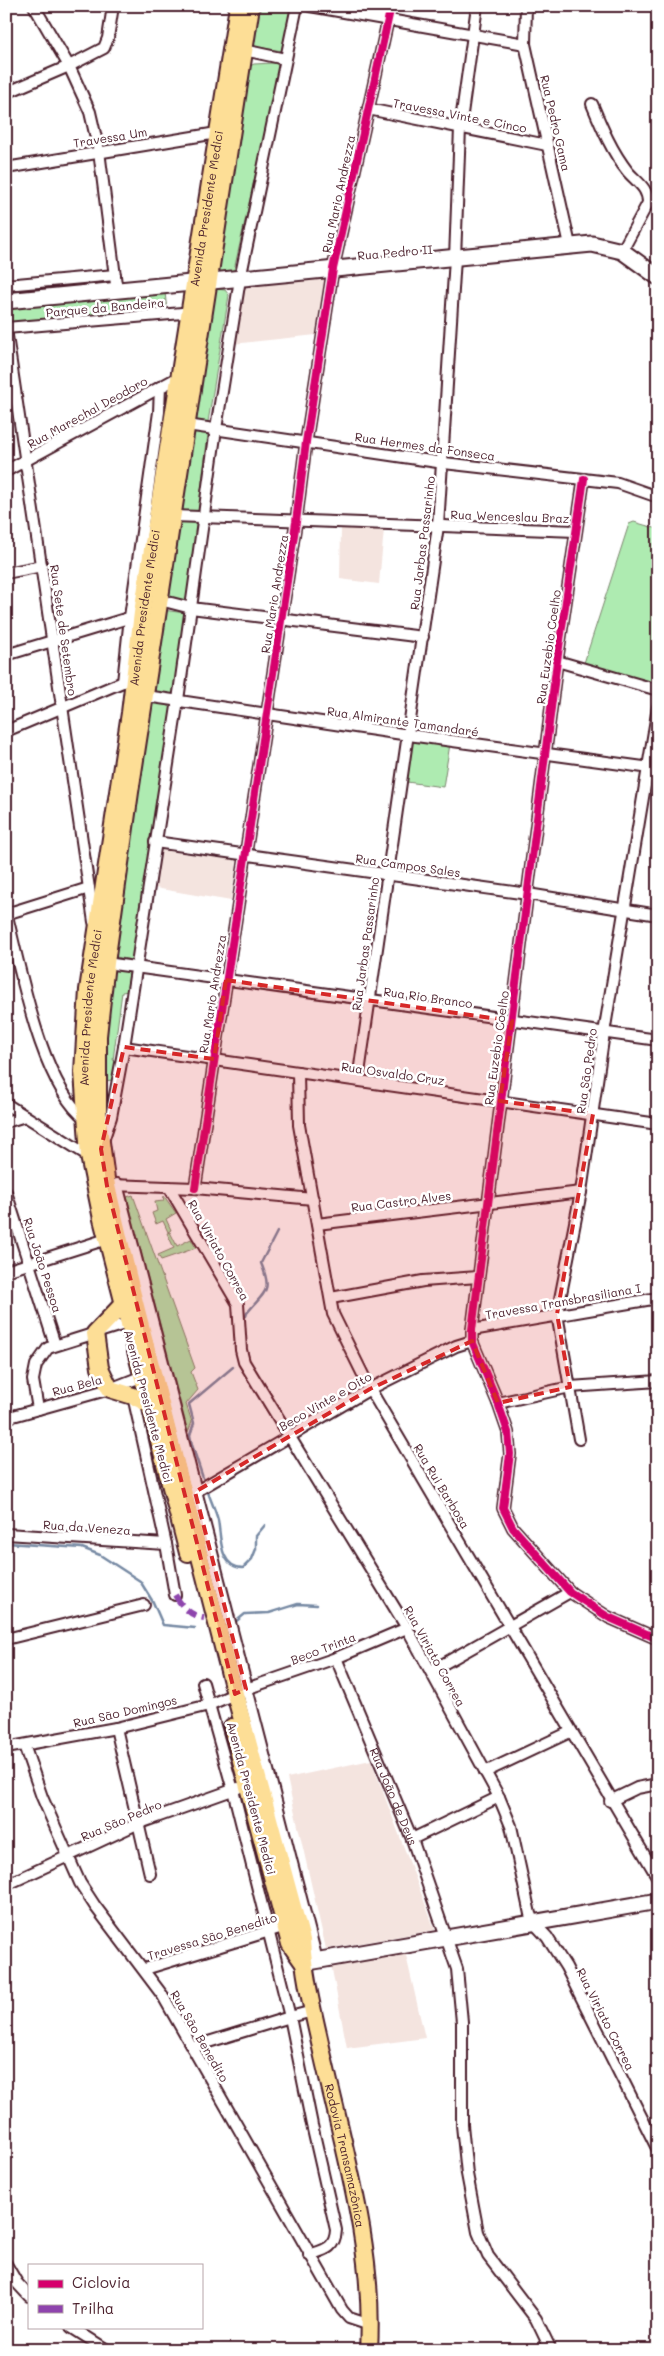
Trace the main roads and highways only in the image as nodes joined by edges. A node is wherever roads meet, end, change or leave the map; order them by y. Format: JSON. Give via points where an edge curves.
{"nodes":[{"id":1,"x":238,"y":6,"type":"edge"},
{"id":2,"x":251,"y":6,"type":"edge"},
{"id":3,"x":231,"y":91,"type":"junction"},
{"id":4,"x":203,"y":283,"type":"junction"},
{"id":5,"x":198,"y":312,"type":"junction"},
{"id":6,"x":157,"y":574,"type":"junction"},
{"id":7,"x":95,"y":991,"type":"junction"},
{"id":8,"x":107,"y":1186,"type":"junction"},
{"id":9,"x":123,"y":1304,"type":"junction"},
{"id":10,"x":134,"y":1321,"type":"junction"},
{"id":11,"x":147,"y":1374,"type":"junction"},
{"id":12,"x":149,"y":1404,"type":"junction"},
{"id":13,"x":235,"y":1693,"type":"junction"},
{"id":14,"x":310,"y":1961,"type":"junction"},
{"id":15,"x":369,"y":2350,"type":"edge"}],
"edges":[{"from":1,"to":3,"type":"main road","name":"Avenida Presidente Medici"},
{"from":2,"to":3,"type":"main road","name":"Avenida Presidente Medici","via":[[244,50]]},
{"from":3,"to":4,"type":"main road","name":"Avenida Presidente Medici"},
{"from":3,"to":4,"type":"main road","name":"Avenida Presidente Medici","via":[[217,133]]},
{"from":4,"to":5,"type":"main road","name":"Avenida Presidente Medici"},
{"from":5,"to":6,"type":"main road","name":"Avenida Presidente Medici","via":[[181,376]]},
{"from":5,"to":6,"type":"main road","name":"Avenida Presidente Medici","via":[[187,425],[173,516]]},
{"from":6,"to":7,"type":"main road","name":"Avenida Presidente Medici","via":[[160,600],[146,696],[106,963]]},
{"from":6,"to":7,"type":"main road","name":"Avenida Presidente Medici","via":[[136,615],[96,934]]},
{"from":7,"to":8,"type":"main road","name":"Avenida Presidente Medici","via":[[98,1036],[92,1120],[95,1152]]},
{"from":8,"to":9,"type":"main road","name":"Avenida Presidente Medici","via":[[107,1239]]},
{"from":8,"to":10,"type":"main road","name":"Avenida Presidente Medici"},
{"from":9,"to":10,"type":"main road","name":"Avenida Presidente Medici"},
{"from":9,"to":12,"type":"main road","via":[[95,1333],[100,1368],[110,1390]]},
{"from":10,"to":11,"type":"main road","name":"Avenida Presidente Medici"},
{"from":11,"to":12,"type":"main road","name":"Avenida Presidente Medici"},
{"from":11,"to":13,"type":"main road","name":"Avenida Presidente Medici"},
{"from":12,"to":13,"type":"main road","name":"Avenida Presidente Medici"},
{"from":13,"to":14,"type":"main road","name":"Avenida Presidente Medici"},
{"from":13,"to":14,"type":"main road","name":"Avenida Presidente Medici","via":[[240,1788],[290,1944]]},
{"from":14,"to":15,"type":"main road","name":"Rodovia Transamazônica","via":[[313,2011],[363,2239]]}]}
